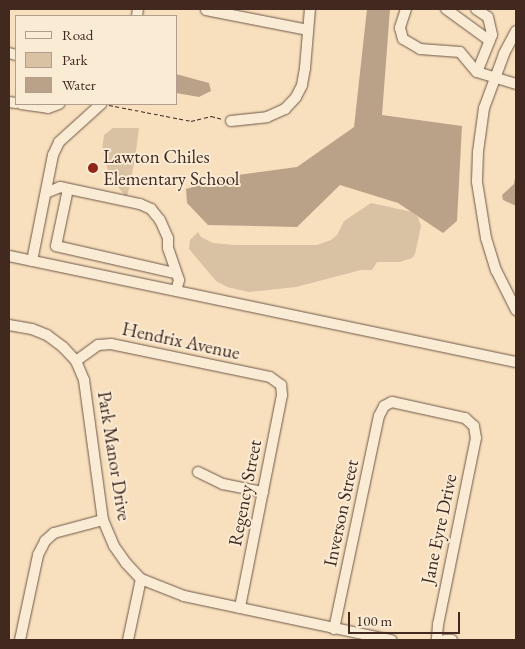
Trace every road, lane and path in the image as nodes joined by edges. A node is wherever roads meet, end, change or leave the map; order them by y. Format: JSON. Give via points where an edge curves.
{"nodes":[{"id":1,"x":310,"y":9,"type":"edge"},
{"id":2,"x":406,"y":9,"type":"edge"},
{"id":3,"x":446,"y":9,"type":"edge"},
{"id":4,"x":476,"y":9,"type":"edge"},
{"id":5,"x":206,"y":10,"type":"edge"},
{"id":6,"x":308,"y":30,"type":"junction"},
{"id":7,"x":516,"y":31,"type":"edge"},
{"id":8,"x":490,"y":41,"type":"junction"},
{"id":9,"x":477,"y":72,"type":"junction"},
{"id":10,"x":495,"y":77,"type":"junction"},
{"id":11,"x":516,"y":84,"type":"edge"},
{"id":12,"x":28,"y":105,"type":"edge"},
{"id":13,"x":56,"y":105,"type":"edge"},
{"id":14,"x":101,"y":105,"type":"edge"},
{"id":15,"x":107,"y":105,"type":"edge"},
{"id":16,"x":231,"y":121,"type":"joint"},
{"id":17,"x":50,"y":172,"type":"junction"},
{"id":18,"x":64,"y":188,"type":"junction"},
{"id":19,"x":46,"y":193,"type":"junction"},
{"id":20,"x":9,"y":256,"type":"edge"},
{"id":21,"x":32,"y":261,"type":"junction"},
{"id":22,"x":176,"y":273,"type":"junction"},
{"id":23,"x":176,"y":291,"type":"junction"},
{"id":24,"x":516,"y":310,"type":"edge"},
{"id":25,"x":9,"y":325,"type":"edge"},
{"id":26,"x":76,"y":361,"type":"junction"},
{"id":27,"x":516,"y":362,"type":"edge"},
{"id":28,"x":280,"y":385,"type":"joint"},
{"id":29,"x":384,"y":406,"type":"joint"},
{"id":30,"x":198,"y":472,"type":"dead end"},
{"id":31,"x":263,"y":492,"type":"junction"},
{"id":32,"x":103,"y":520,"type":"junction"},
{"id":33,"x":142,"y":578,"type":"junction"},
{"id":34,"x":240,"y":608,"type":"junction"},
{"id":35,"x":334,"y":629,"type":"junction"},
{"id":36,"x":20,"y":640,"type":"edge"},
{"id":37,"x":128,"y":640,"type":"edge"},
{"id":38,"x":391,"y":640,"type":"edge"},
{"id":39,"x":437,"y":640,"type":"edge"},
{"id":40,"x":445,"y":640,"type":"edge"},
{"id":41,"x":452,"y":640,"type":"edge"}],
"edges":[{"from":1,"to":6,"type":"street"},
{"from":2,"to":9,"type":"street","via":[[400,28],[402,40],[420,49],[460,52]]},
{"from":3,"to":8,"type":"street"},
{"from":4,"to":8,"type":"street","via":[[488,17]]},
{"from":5,"to":6,"type":"street"},
{"from":6,"to":16,"type":"street","via":[[302,85],[296,97],[285,109],[267,117]]},
{"from":7,"to":10,"type":"street"},
{"from":8,"to":9,"type":"street"},
{"from":9,"to":10,"type":"street"},
{"from":10,"to":11,"type":"street"},
{"from":10,"to":24,"type":"street","via":[[480,131],[477,182],[486,238],[496,270]]},
{"from":12,"to":13,"type":"street","via":[[48,108]]},
{"from":14,"to":17,"type":"street","via":[[59,142]]},
{"from":15,"to":16,"type":"path","via":[[191,121],[211,116]]},
{"from":17,"to":18,"type":"street"},
{"from":17,"to":19,"type":"street"},
{"from":18,"to":19,"type":"street"},
{"from":18,"to":22,"type":"street","via":[[152,209],[166,231]]},
{"from":18,"to":22,"type":"street","via":[[56,246]]},
{"from":19,"to":21,"type":"street"},
{"from":20,"to":21,"type":"street"},
{"from":21,"to":23,"type":"street"},
{"from":22,"to":23,"type":"street","via":[[179,280]]},
{"from":23,"to":27,"type":"street"},
{"from":25,"to":26,"type":"street","name":"Park Manor Drive","via":[[47,335]]},
{"from":26,"to":28,"type":"street","name":"Hendrix Avenue","via":[[98,344],[111,344],[270,377]]},
{"from":26,"to":32,"type":"street","name":"Park Manor Drive","via":[[84,380]]},
{"from":28,"to":31,"type":"street","name":"Regency Street","via":[[282,395]]},
{"from":29,"to":35,"type":"street","name":"Inverson Street","via":[[379,416]]},
{"from":29,"to":39,"type":"street","name":"Jane Eyre Drive","via":[[392,402],[456,416],[474,426],[476,438]]},
{"from":30,"to":31,"type":"street","via":[[223,484]]},
{"from":31,"to":34,"type":"street","name":"Regency Street"},
{"from":32,"to":33,"type":"street","name":"Park Manor Drive","via":[[114,546]]},
{"from":32,"to":36,"type":"street","via":[[54,533],[45,541],[38,555]]},
{"from":33,"to":34,"type":"street","name":"Park Manor Drive","via":[[184,596]]},
{"from":33,"to":37,"type":"street"},
{"from":34,"to":35,"type":"street","name":"Park Manor Drive"},
{"from":35,"to":38,"type":"street","name":"Park Manor Drive"},
{"from":40,"to":41,"type":"street"}]}
